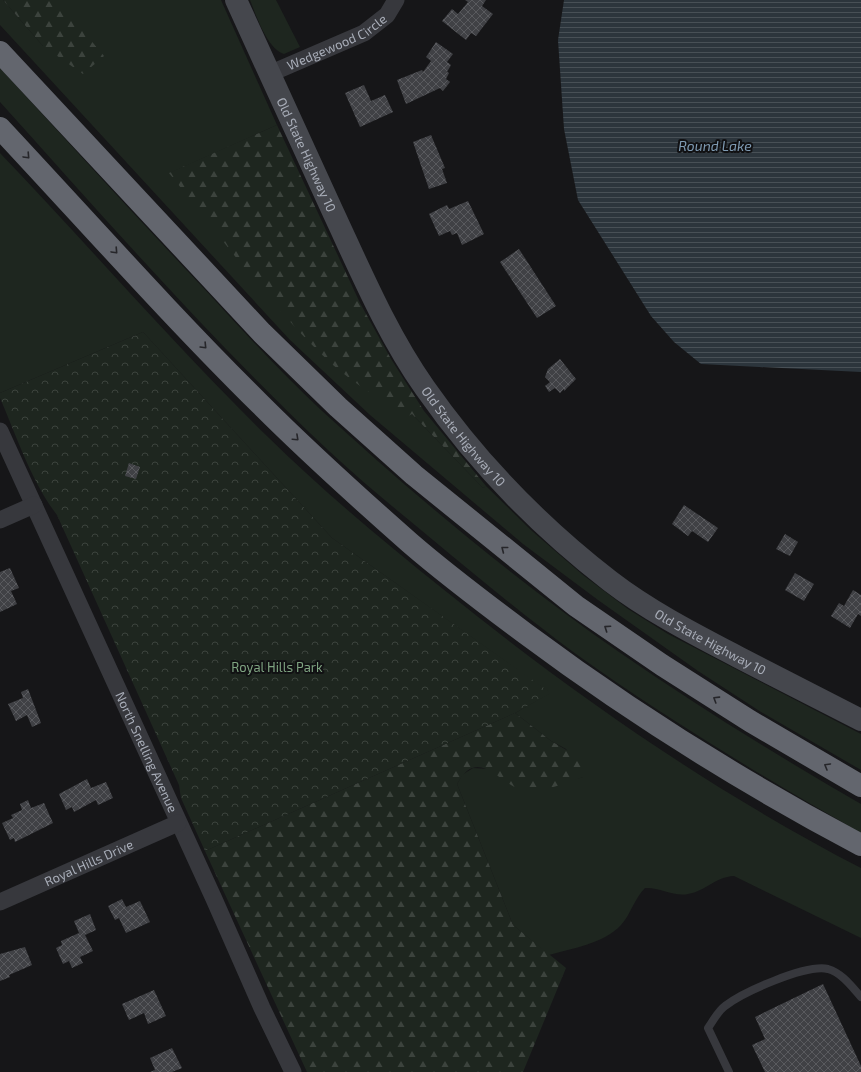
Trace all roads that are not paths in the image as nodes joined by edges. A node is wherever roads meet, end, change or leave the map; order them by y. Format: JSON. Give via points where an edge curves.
{"nodes":[{"id":1,"x":236,"y":0,"type":"edge"},
{"id":2,"x":396,"y":0,"type":"edge"},
{"id":3,"x":0,"y":52,"type":"edge"},
{"id":4,"x":269,"y":74,"type":"junction"},
{"id":5,"x":0,"y":128,"type":"edge"},
{"id":6,"x":0,"y":431,"type":"edge"},
{"id":7,"x":34,"y":505,"type":"junction"},
{"id":8,"x":0,"y":520,"type":"edge"},
{"id":9,"x":861,"y":720,"type":"edge"},
{"id":10,"x":861,"y":786,"type":"edge"},
{"id":11,"x":178,"y":823,"type":"junction"},
{"id":12,"x":861,"y":845,"type":"edge"},
{"id":13,"x":0,"y":902,"type":"edge"},
{"id":14,"x":861,"y":997,"type":"edge"},
{"id":15,"x":293,"y":1072,"type":"edge"},
{"id":16,"x":728,"y":1072,"type":"edge"}],
"edges":[{"from":1,"to":4,"type":"street","name":"Old State Highway 10"},
{"from":2,"to":4,"type":"street","name":"Wedgewood Circle","via":[[387,15],[364,33]]},
{"from":10,"to":3,"type":"highway","one_way":true,"via":[[750,721],[576,606],[414,475],[338,407],[262,333]]},
{"from":4,"to":9,"type":"street","name":"Old State Highway 10","via":[[358,267],[395,339],[425,387],[491,471],[542,524],[611,582],[704,639]]},
{"from":5,"to":12,"type":"highway","one_way":true,"via":[[260,404],[411,544],[492,609],[637,713],[721,766]]},
{"from":6,"to":7,"type":"street","name":"North Snelling Avenue"},
{"from":7,"to":8,"type":"street"},
{"from":7,"to":11,"type":"street","name":"North Snelling Avenue"},
{"from":11,"to":13,"type":"street","name":"Royal Hills Drive"},
{"from":11,"to":15,"type":"street","name":"North Snelling Avenue"},
{"from":14,"to":16,"type":"lane","via":[[842,976],[829,969],[808,969],[757,988],[724,1006],[708,1028]]}]}
